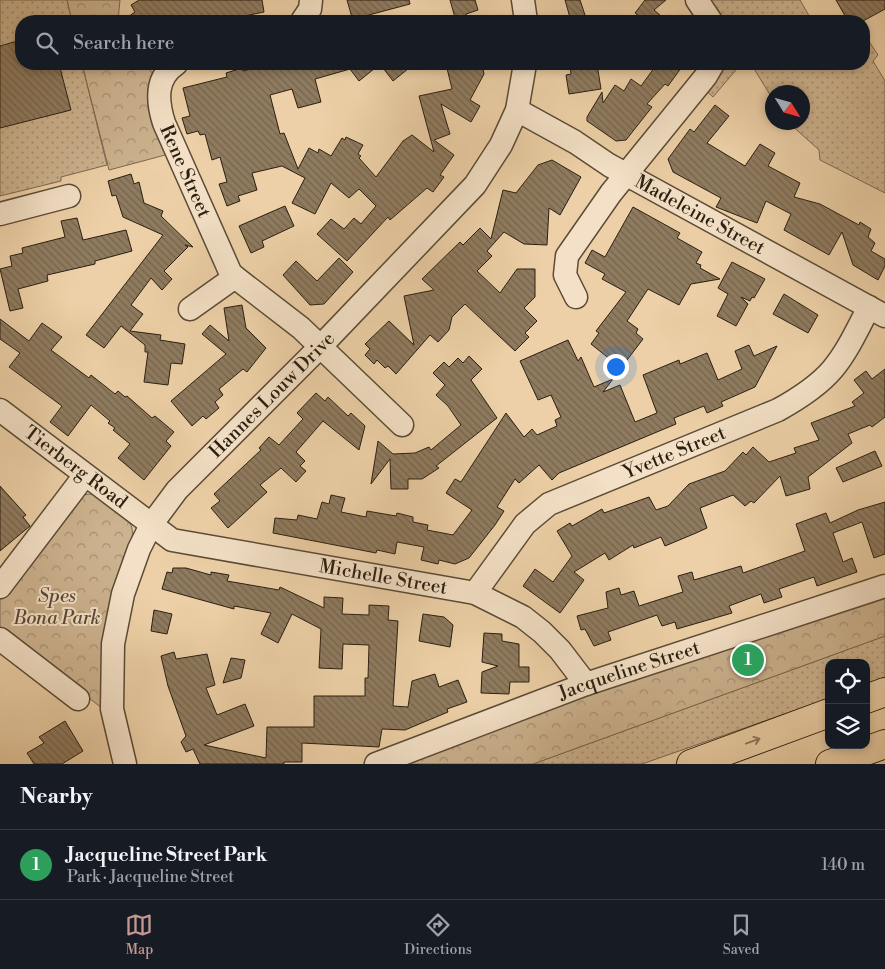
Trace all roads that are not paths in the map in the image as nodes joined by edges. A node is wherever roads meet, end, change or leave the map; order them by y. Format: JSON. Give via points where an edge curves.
{"nodes":[{"id":1,"x":311,"y":0,"type":"edge"},
{"id":2,"x":523,"y":0,"type":"edge"},
{"id":3,"x":697,"y":0,"type":"edge"},
{"id":4,"x":306,"y":15,"type":"edge"},
{"id":5,"x":525,"y":15,"type":"edge"},
{"id":6,"x":707,"y":15,"type":"edge"},
{"id":7,"x":169,"y":70,"type":"edge"},
{"id":8,"x":524,"y":70,"type":"edge"},
{"id":9,"x":710,"y":70,"type":"edge"},
{"id":10,"x":517,"y":110,"type":"junction"},
{"id":11,"x":626,"y":174,"type":"junction"},
{"id":12,"x":69,"y":196,"type":"dead end"},
{"id":13,"x":0,"y":214,"type":"edge"},
{"id":14,"x":235,"y":277,"type":"junction"},
{"id":15,"x":576,"y":297,"type":"dead end"},
{"id":16,"x":190,"y":309,"type":"dead end"},
{"id":17,"x":877,"y":312,"type":"edge"},
{"id":18,"x":321,"y":346,"type":"junction"},
{"id":19,"x":0,"y":410,"type":"edge"},
{"id":20,"x":402,"y":425,"type":"dead end"},
{"id":21,"x":85,"y":475,"type":"junction"},
{"id":22,"x":151,"y":525,"type":"junction"},
{"id":23,"x":885,"y":586,"type":"edge"},
{"id":24,"x":0,"y":587,"type":"edge"},
{"id":25,"x":475,"y":593,"type":"junction"},
{"id":26,"x":0,"y":639,"type":"edge"},
{"id":27,"x":586,"y":684,"type":"junction"},
{"id":28,"x":885,"y":692,"type":"edge"},
{"id":29,"x":870,"y":698,"type":"edge"},
{"id":30,"x":78,"y":699,"type":"dead end"},
{"id":31,"x":825,"y":714,"type":"edge"},
{"id":32,"x":885,"y":744,"type":"edge"},
{"id":33,"x":125,"y":764,"type":"edge"},
{"id":34,"x":376,"y":764,"type":"edge"},
{"id":35,"x":691,"y":764,"type":"edge"},
{"id":36,"x":830,"y":764,"type":"edge"}],
"edges":[{"from":1,"to":4,"type":"street"},
{"from":2,"to":5,"type":"street"},
{"from":3,"to":6,"type":"street"},
{"from":7,"to":14,"type":"street","name":"Rene Street","via":[[159,88],[161,114],[227,269]]},
{"from":8,"to":10,"type":"street","name":"Hannes Louw Drive"},
{"from":9,"to":11,"type":"street"},
{"from":10,"to":11,"type":"street","name":"Madeleine Street"},
{"from":10,"to":18,"type":"street","name":"Hannes Louw Drive","via":[[501,145],[475,185]]},
{"from":11,"to":15,"type":"street","via":[[567,256],[565,275]]},
{"from":11,"to":17,"type":"street","name":"Madeleine Street"},
{"from":12,"to":13,"type":"street"},
{"from":14,"to":16,"type":"street"},
{"from":14,"to":18,"type":"street","name":"Rene Street"},
{"from":17,"to":25,"type":"street","name":"Yvette Street","via":[[835,369],[805,396],[549,504],[525,524]]},
{"from":18,"to":20,"type":"street","name":"Rene Street"},
{"from":18,"to":22,"type":"street","name":"Hannes Louw Drive","via":[[177,490]]},
{"from":19,"to":21,"type":"street","name":"Tierberg Road"},
{"from":21,"to":22,"type":"street","name":"Tierberg Road"},
{"from":21,"to":24,"type":"street"},
{"from":22,"to":25,"type":"street","name":"Michelle Street","via":[[166,536],[186,544]]},
{"from":22,"to":33,"type":"street","name":"Hannes Louw Drive","via":[[125,586],[113,644],[112,709]]},
{"from":23,"to":27,"type":"street","name":"Jacqueline Street"},
{"from":25,"to":27,"type":"street","name":"Michelle Street","via":[[523,617],[542,632]]},
{"from":26,"to":30,"type":"street"},
{"from":27,"to":34,"type":"street","name":"Jacqueline Street"},
{"from":28,"to":29,"type":"highway"},
{"from":35,"to":31,"type":"highway","one_way":true},
{"from":32,"to":36,"type":"highway"}]}
